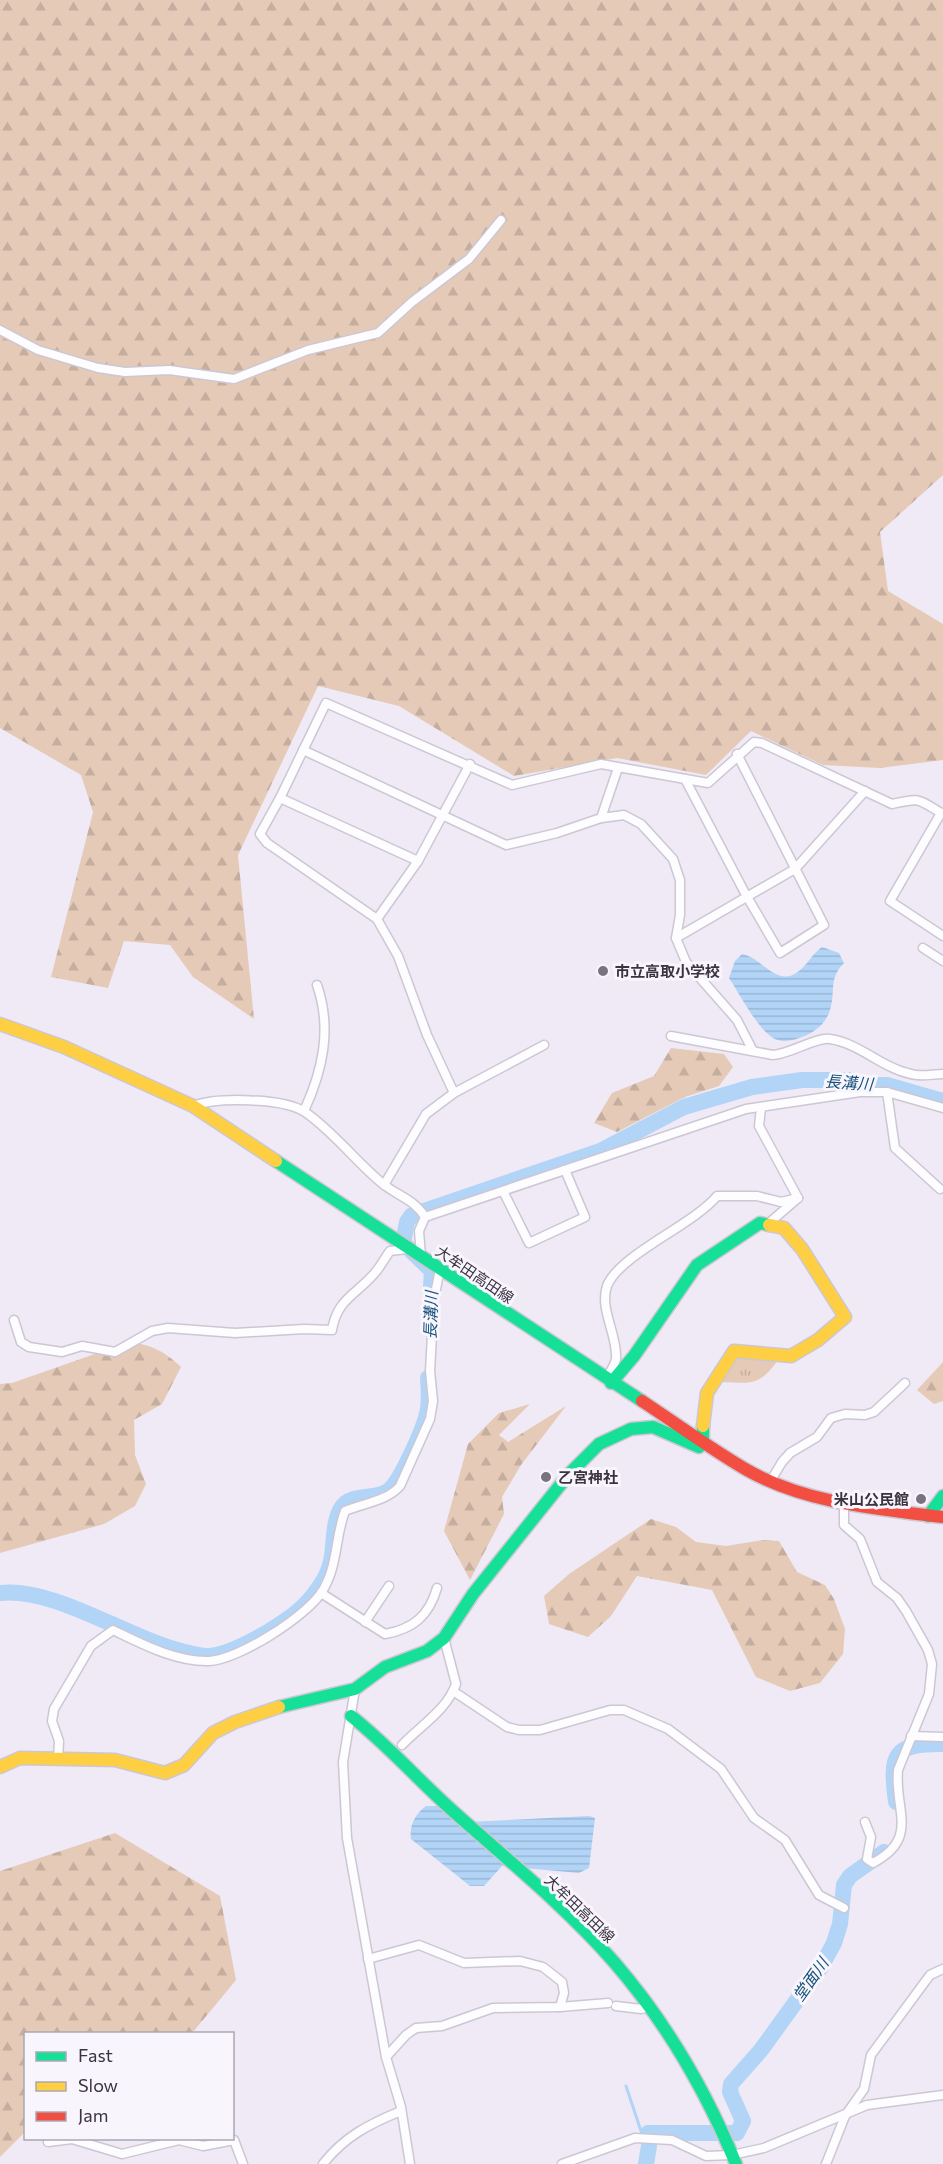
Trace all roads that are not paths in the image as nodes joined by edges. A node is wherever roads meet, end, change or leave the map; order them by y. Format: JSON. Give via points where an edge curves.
{"nodes":[{"id":1,"x":501,"y":220,"type":"dead end"},
{"id":2,"x":0,"y":330,"type":"edge"},
{"id":3,"x":303,"y":750,"type":"junction"},
{"id":4,"x":737,"y":754,"type":"junction"},
{"id":5,"x":470,"y":764,"type":"junction"},
{"id":6,"x":618,"y":768,"type":"junction"},
{"id":7,"x":685,"y":779,"type":"junction"},
{"id":8,"x":865,"y":791,"type":"junction"},
{"id":9,"x":280,"y":798,"type":"junction"},
{"id":10,"x":942,"y":813,"type":"edge"},
{"id":11,"x":442,"y":815,"type":"junction"},
{"id":12,"x":601,"y":818,"type":"junction"},
{"id":13,"x":418,"y":861,"type":"junction"},
{"id":14,"x":795,"y":869,"type":"junction"},
{"id":15,"x":746,"y":895,"type":"junction"},
{"id":16,"x":377,"y":919,"type":"junction"},
{"id":17,"x":943,"y":936,"type":"edge"},
{"id":18,"x":676,"y":938,"type":"junction"},
{"id":19,"x":922,"y":948,"type":"dead end"},
{"id":20,"x":943,"y":961,"type":"edge"},
{"id":21,"x":316,"y":985,"type":"dead end"},
{"id":22,"x":0,"y":1024,"type":"edge"},
{"id":23,"x":672,"y":1036,"type":"dead end"},
{"id":24,"x":544,"y":1045,"type":"dead end"},
{"id":25,"x":753,"y":1051,"type":"junction"},
{"id":26,"x":943,"y":1065,"type":"edge"},
{"id":27,"x":941,"y":1074,"type":"edge"},
{"id":28,"x":887,"y":1092,"type":"junction"},
{"id":29,"x":454,"y":1093,"type":"junction"},
{"id":30,"x":193,"y":1106,"type":"junction"},
{"id":31,"x":761,"y":1108,"type":"junction"},
{"id":32,"x":943,"y":1108,"type":"edge"},
{"id":33,"x":304,"y":1111,"type":"junction"},
{"id":34,"x":565,"y":1170,"type":"junction"},
{"id":35,"x":384,"y":1185,"type":"junction"},
{"id":36,"x":940,"y":1189,"type":"dead end"},
{"id":37,"x":503,"y":1191,"type":"junction"},
{"id":38,"x":798,"y":1198,"type":"junction"},
{"id":39,"x":425,"y":1217,"type":"junction"},
{"id":40,"x":769,"y":1223,"type":"junction"},
{"id":41,"x":410,"y":1249,"type":"junction"},
{"id":42,"x":421,"y":1256,"type":"junction"},
{"id":43,"x":440,"y":1269,"type":"junction"},
{"id":44,"x":14,"y":1320,"type":"dead end"},
{"id":45,"x":608,"y":1381,"type":"junction"},
{"id":46,"x":905,"y":1383,"type":"dead end"},
{"id":47,"x":703,"y":1443,"type":"junction"},
{"id":48,"x":770,"y":1482,"type":"junction"},
{"id":49,"x":943,"y":1496,"type":"edge"},
{"id":50,"x":844,"y":1504,"type":"junction"},
{"id":51,"x":928,"y":1516,"type":"junction"},
{"id":52,"x":943,"y":1517,"type":"edge"},
{"id":53,"x":389,"y":1586,"type":"dead end"},
{"id":54,"x":437,"y":1588,"type":"dead end"},
{"id":55,"x":321,"y":1593,"type":"junction"},
{"id":56,"x":365,"y":1622,"type":"junction"},
{"id":57,"x":444,"y":1638,"type":"junction"},
{"id":58,"x":355,"y":1689,"type":"junction"},
{"id":59,"x":453,"y":1691,"type":"junction"},
{"id":60,"x":351,"y":1716,"type":"junction"},
{"id":61,"x":911,"y":1736,"type":"junction"},
{"id":62,"x":943,"y":1737,"type":"edge"},
{"id":63,"x":402,"y":1746,"type":"dead end"},
{"id":64,"x":58,"y":1759,"type":"junction"},
{"id":65,"x":0,"y":1767,"type":"edge"},
{"id":66,"x":865,"y":1822,"type":"dead end"},
{"id":67,"x":844,"y":1908,"type":"dead end"},
{"id":68,"x":368,"y":1959,"type":"junction"},
{"id":69,"x":943,"y":1970,"type":"edge"},
{"id":70,"x":560,"y":2007,"type":"junction"},
{"id":71,"x":650,"y":2007,"type":"junction"},
{"id":72,"x":387,"y":2057,"type":"junction"},
{"id":73,"x":943,"y":2095,"type":"edge"},
{"id":74,"x":401,"y":2111,"type":"junction"},
{"id":75,"x":845,"y":2116,"type":"junction"},
{"id":76,"x":64,"y":2140,"type":"edge"},
{"id":77,"x":75,"y":2140,"type":"edge"},
{"id":78,"x":179,"y":2140,"type":"edge"},
{"id":79,"x":179,"y":2140,"type":"edge"},
{"id":80,"x":234,"y":2140,"type":"edge"},
{"id":81,"x":234,"y":2140,"type":"edge"},
{"id":82,"x":48,"y":2142,"type":"dead end"},
{"id":83,"x":734,"y":2159,"type":"edge"},
{"id":84,"x":708,"y":2160,"type":"edge"},
{"id":85,"x":243,"y":2164,"type":"edge"},
{"id":86,"x":323,"y":2164,"type":"edge"},
{"id":87,"x":410,"y":2164,"type":"edge"},
{"id":88,"x":562,"y":2164,"type":"edge"},
{"id":89,"x":826,"y":2164,"type":"edge"}],
"edges":[{"from":1,"to":2,"type":"street","via":[[469,259],[378,333],[308,350],[234,379],[169,370],[125,372],[98,368],[38,350]]},
{"from":3,"to":5,"type":"street","via":[[326,703]]},
{"from":3,"to":9,"type":"street"},
{"from":3,"to":11,"type":"street"},
{"from":4,"to":7,"type":"street","via":[[708,783]]},
{"from":4,"to":8,"type":"street","via":[[754,742],[762,743]]},
{"from":4,"to":14,"type":"street"},
{"from":5,"to":6,"type":"street","via":[[512,785],[601,764]]},
{"from":5,"to":11,"type":"street"},
{"from":6,"to":7,"type":"street"},
{"from":6,"to":12,"type":"street"},
{"from":7,"to":15,"type":"street"},
{"from":8,"to":10,"type":"street","via":[[892,804],[911,798],[921,800]]},
{"from":8,"to":14,"type":"street"},
{"from":9,"to":13,"type":"street"},
{"from":9,"to":16,"type":"street","via":[[260,834],[267,843]]},
{"from":10,"to":17,"type":"street","via":[[890,901]]},
{"from":11,"to":12,"type":"street","via":[[506,844]]},
{"from":11,"to":13,"type":"street"},
{"from":12,"to":18,"type":"street","via":[[624,815],[641,824],[673,860],[680,880]]},
{"from":13,"to":16,"type":"street"},
{"from":14,"to":15,"type":"street"},
{"from":14,"to":15,"type":"street","via":[[824,925],[780,953]]},
{"from":15,"to":18,"type":"street"},
{"from":16,"to":29,"type":"street","via":[[398,956],[427,1035]]},
{"from":18,"to":25,"type":"street","via":[[686,962],[737,1020]]},
{"from":19,"to":20,"type":"street"},
{"from":21,"to":33,"type":"street","via":[[326,1024],[316,1084]]},
{"from":22,"to":30,"type":"main road","name":"大牟田高田線","via":[[63,1047]]},
{"from":23,"to":25,"type":"street"},
{"from":24,"to":29,"type":"street"},
{"from":25,"to":27,"type":"street","via":[[783,1054],[826,1038],[842,1041],[912,1075]]},
{"from":26,"to":27,"type":"street"},
{"from":28,"to":31,"type":"street","via":[[860,1092]]},
{"from":28,"to":32,"type":"street"},
{"from":28,"to":36,"type":"street","via":[[896,1148]]},
{"from":29,"to":35,"type":"street","via":[[426,1114]]},
{"from":30,"to":33,"type":"street","via":[[208,1101],[262,1101]]},
{"from":30,"to":41,"type":"main road","name":"大牟田高田線"},
{"from":31,"to":34,"type":"street","via":[[746,1109]]},
{"from":31,"to":38,"type":"street","via":[[759,1126]]},
{"from":33,"to":35,"type":"street"},
{"from":34,"to":37,"type":"street"},
{"from":34,"to":37,"type":"street","via":[[585,1217],[529,1243]]},
{"from":35,"to":39,"type":"street","via":[[418,1206]]},
{"from":37,"to":39,"type":"street"},
{"from":38,"to":40,"type":"street"},
{"from":38,"to":45,"type":"street","via":[[781,1202],[757,1196],[717,1196],[612,1277],[606,1288],[616,1359]]},
{"from":39,"to":42,"type":"street","via":[[419,1231]]},
{"from":40,"to":45,"type":"main road","via":[[760,1223],[697,1265],[634,1356]]},
{"from":40,"to":47,"type":"main road","via":[[784,1228],[802,1249],[845,1317],[791,1356],[735,1351],[707,1388],[701,1411]]},
{"from":41,"to":42,"type":"main road","name":"大牟田高田線"},
{"from":41,"to":44,"type":"street","via":[[390,1251],[375,1274],[340,1305],[332,1330],[236,1333],[168,1328],[152,1331],[115,1352],[82,1346],[62,1352],[21,1342]]},
{"from":42,"to":43,"type":"main road","name":"大牟田高田線"},
{"from":43,"to":45,"type":"main road","name":"大牟田高田線"},
{"from":43,"to":55,"type":"street","via":[[434,1299],[430,1419],[400,1486],[392,1495],[345,1511],[334,1565]]},
{"from":45,"to":47,"type":"main road","name":"大牟田高田線"},
{"from":46,"to":48,"type":"street","via":[[874,1412],[831,1418],[818,1437],[790,1453]]},
{"from":47,"to":48,"type":"main road","name":"大牟田高田線"},
{"from":47,"to":57,"type":"main road","via":[[699,1448],[653,1427],[631,1429],[599,1444],[569,1474],[473,1594]]},
{"from":48,"to":50,"type":"main road","name":"大牟田高田線"},
{"from":49,"to":51,"type":"main road"},
{"from":50,"to":51,"type":"main road","name":"大牟田高田線"},
{"from":50,"to":61,"type":"street","via":[[844,1525],[860,1539],[877,1582],[897,1598],[928,1650],[932,1664],[928,1694]]},
{"from":51,"to":52,"type":"main road","name":"大牟田高田線"},
{"from":53,"to":56,"type":"street"},
{"from":54,"to":56,"type":"street","via":[[425,1616],[409,1627],[384,1634]]},
{"from":55,"to":56,"type":"street"},
{"from":55,"to":64,"type":"street","via":[[311,1606],[264,1639],[211,1661],[153,1649],[113,1630],[91,1646],[54,1709]]},
{"from":57,"to":58,"type":"main road","via":[[427,1651],[385,1667]]},
{"from":57,"to":59,"type":"street","via":[[456,1684]]},
{"from":58,"to":60,"type":"street"},
{"from":58,"to":64,"type":"main road","via":[[274,1708],[235,1722],[213,1733],[184,1766],[165,1773],[126,1761]]},
{"from":59,"to":63,"type":"street","via":[[432,1720]]},
{"from":59,"to":67,"type":"street","via":[[507,1727],[519,1730],[540,1730],[610,1710],[624,1710],[668,1729],[721,1768],[754,1818],[785,1840],[819,1895]]},
{"from":60,"to":68,"type":"street","via":[[343,1762],[343,1808]]},
{"from":60,"to":71,"type":"main road","name":"大牟田高田線","via":[[559,1906],[614,1962]]},
{"from":61,"to":62,"type":"street"},
{"from":61,"to":66,"type":"street","via":[[898,1770],[901,1837],[893,1849],[873,1863],[867,1859],[872,1837]]},
{"from":64,"to":65,"type":"main road","via":[[20,1758]]},
{"from":68,"to":70,"type":"street","via":[[419,1945],[464,1963],[520,1961],[543,1967],[562,1982]]},
{"from":68,"to":72,"type":"street"},
{"from":69,"to":75,"type":"street","via":[[930,1975],[890,2025],[871,2055],[864,2089]]},
{"from":70,"to":71,"type":"street"},
{"from":70,"to":72,"type":"street","via":[[493,2008],[442,2026],[416,2028]]},
{"from":71,"to":83,"type":"main road","name":"大牟田高田線","via":[[689,2067]]},
{"from":72,"to":74,"type":"street"},
{"from":73,"to":75,"type":"street","via":[[867,2105]]},
{"from":74,"to":86,"type":"street","via":[[367,2125],[337,2146]]},
{"from":74,"to":87,"type":"street"},
{"from":75,"to":83,"type":"street"},
{"from":75,"to":89,"type":"street"},
{"from":76,"to":82,"type":"street"},
{"from":77,"to":79,"type":"street","via":[[122,2154]]},
{"from":78,"to":81,"type":"street","via":[[203,2146]]},
{"from":80,"to":85,"type":"street"},
{"from":83,"to":84,"type":"street"},
{"from":84,"to":88,"type":"street","via":[[681,2142],[651,2138],[617,2143]]}]}
